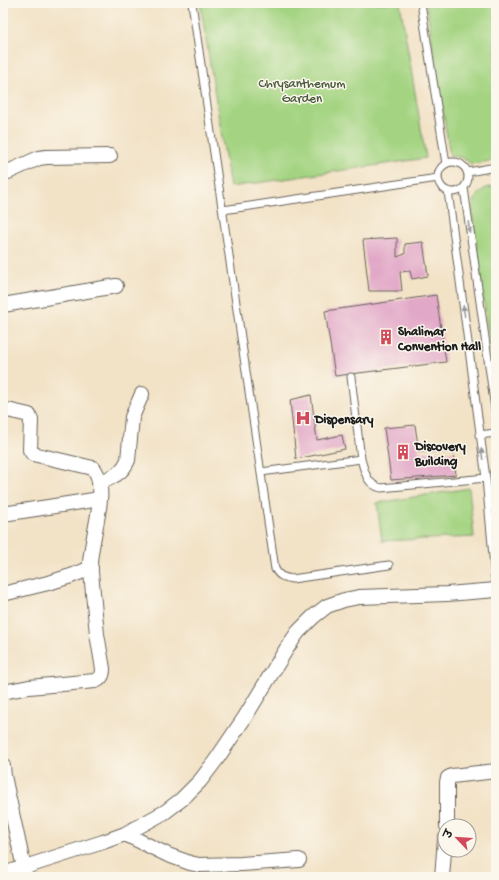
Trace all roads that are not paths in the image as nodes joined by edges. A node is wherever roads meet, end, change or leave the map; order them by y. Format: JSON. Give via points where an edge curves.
{"nodes":[{"id":1,"x":192,"y":3,"type":"edge"},
{"id":2,"x":421,"y":3,"type":"edge"},
{"id":3,"x":110,"y":156,"type":"dead end"},
{"id":4,"x":446,"y":164,"type":"junction"},
{"id":5,"x":496,"y":167,"type":"edge"},
{"id":6,"x":468,"y":172,"type":"junction"},
{"id":7,"x":3,"y":173,"type":"edge"},
{"id":8,"x":438,"y":178,"type":"junction"},
{"id":9,"x":464,"y":188,"type":"junction"},
{"id":10,"x":448,"y":191,"type":"junction"},
{"id":11,"x":223,"y":210,"type":"junction"},
{"id":12,"x":116,"y":286,"type":"dead end"},
{"id":13,"x":3,"y":305,"type":"edge"},
{"id":14,"x":351,"y":377,"type":"dead end"},
{"id":15,"x":142,"y":394,"type":"dead end"},
{"id":16,"x":3,"y":409,"type":"edge"},
{"id":17,"x":496,"y":416,"type":"edge"},
{"id":18,"x":496,"y":433,"type":"edge"},
{"id":19,"x":480,"y":435,"type":"junction"},
{"id":20,"x":361,"y":459,"type":"junction"},
{"id":21,"x":261,"y":472,"type":"junction"},
{"id":22,"x":486,"y":478,"type":"junction"},
{"id":23,"x":99,"y":483,"type":"junction"},
{"id":24,"x":100,"y":499,"type":"junction"},
{"id":25,"x":3,"y":514,"type":"edge"},
{"id":26,"x":388,"y":565,"type":"dead end"},
{"id":27,"x":91,"y":568,"type":"junction"},
{"id":28,"x":496,"y":590,"type":"edge"},
{"id":29,"x":3,"y":594,"type":"edge"},
{"id":30,"x":3,"y":692,"type":"edge"},
{"id":31,"x":3,"y":766,"type":"edge"},
{"id":32,"x":496,"y":771,"type":"edge"},
{"id":33,"x":447,"y":818,"type":"edge"},
{"id":34,"x":125,"y":834,"type":"junction"},
{"id":35,"x":444,"y":858,"type":"edge"},
{"id":36,"x":300,"y":860,"type":"dead end"},
{"id":37,"x":24,"y":868,"type":"junction"},
{"id":38,"x":3,"y":874,"type":"edge"},
{"id":39,"x":442,"y":877,"type":"edge"}],
"edges":[{"from":1,"to":11,"type":"lane"},
{"from":2,"to":4,"type":"lane"},
{"from":3,"to":7,"type":"street","via":[[39,158]]},
{"from":4,"to":6,"type":"lane","via":[[459,163]]},
{"from":4,"to":8,"type":"lane","via":[[441,168]]},
{"from":5,"to":6,"type":"lane"},
{"from":6,"to":9,"type":"lane"},
{"from":8,"to":10,"type":"lane","via":[[442,187]]},
{"from":8,"to":11,"type":"lane"},
{"from":9,"to":10,"type":"lane","via":[[455,192]]},
{"from":9,"to":17,"type":"lane","one_way":true},
{"from":19,"to":10,"type":"lane","one_way":true},
{"from":11,"to":21,"type":"lane"},
{"from":12,"to":13,"type":"street"},
{"from":14,"to":20,"type":"lane"},
{"from":15,"to":23,"type":"street","via":[[132,417],[126,466],[117,475]]},
{"from":16,"to":23,"type":"street","via":[[29,415],[30,450],[33,454],[93,468],[99,477]]},
{"from":18,"to":19,"type":"lane"},
{"from":22,"to":19,"type":"lane","one_way":true},
{"from":20,"to":21,"type":"lane"},
{"from":20,"to":22,"type":"lane","via":[[368,479],[380,488]]},
{"from":21,"to":26,"type":"lane","via":[[275,569],[278,574],[292,579]]},
{"from":22,"to":28,"type":"lane"},
{"from":23,"to":24,"type":"street"},
{"from":24,"to":25,"type":"street"},
{"from":24,"to":27,"type":"street","via":[[91,550]]},
{"from":27,"to":29,"type":"street","via":[[71,576]]},
{"from":27,"to":30,"type":"street","via":[[103,668],[99,680]]},
{"from":28,"to":34,"type":"street","via":[[360,597],[327,606],[298,632],[286,648],[245,717],[200,781],[166,812]]},
{"from":31,"to":37,"type":"street"},
{"from":32,"to":33,"type":"street","via":[[448,778]]},
{"from":34,"to":36,"type":"street","via":[[168,855],[199,865]]},
{"from":34,"to":37,"type":"street"},
{"from":35,"to":39,"type":"street"},
{"from":37,"to":38,"type":"street"}]}
